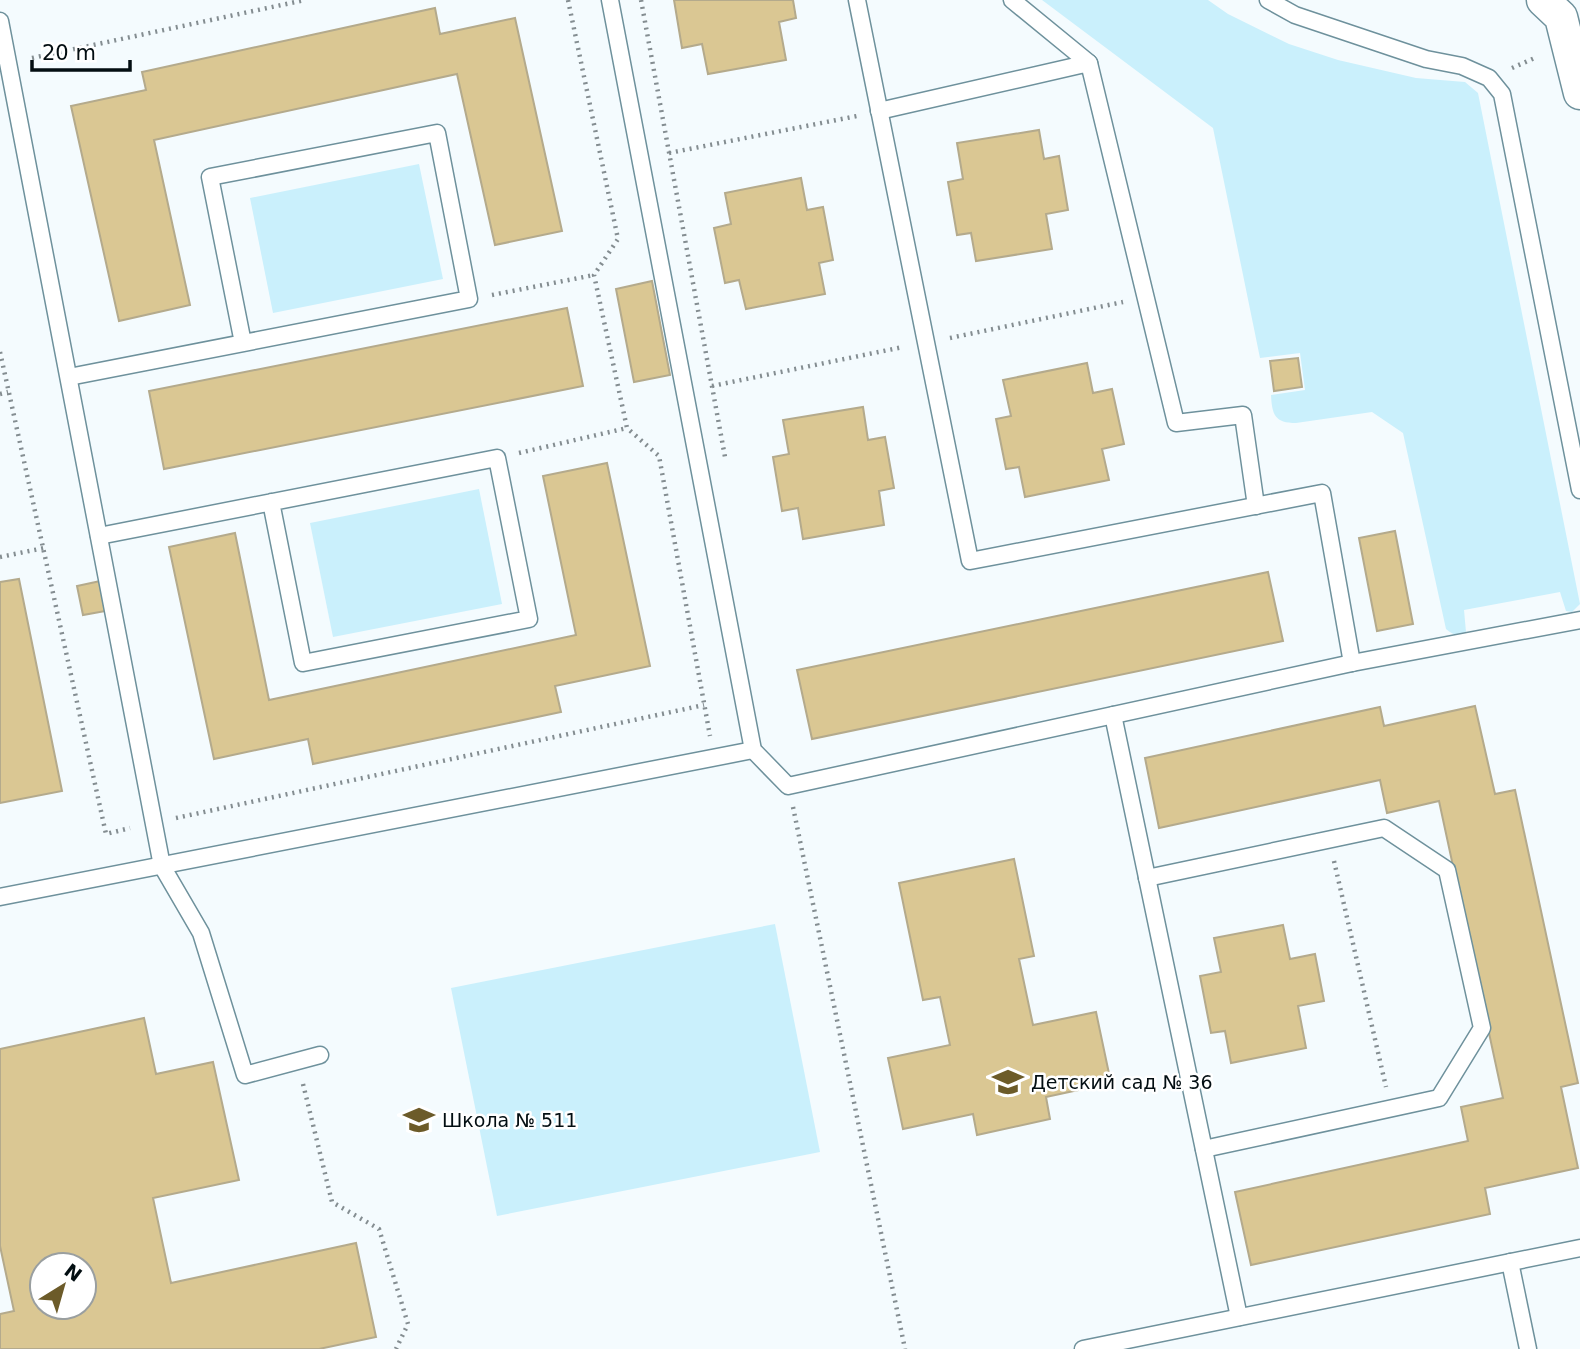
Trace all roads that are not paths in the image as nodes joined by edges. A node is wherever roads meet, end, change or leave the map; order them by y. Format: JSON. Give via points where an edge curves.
{"nodes":[{"id":1,"x":610,"y":0,"type":"edge"},
{"id":2,"x":857,"y":0,"type":"edge"},
{"id":3,"x":1012,"y":0,"type":"edge"},
{"id":4,"x":1269,"y":0,"type":"edge"},
{"id":5,"x":1543,"y":0,"type":"edge"},
{"id":6,"x":0,"y":21,"type":"edge"},
{"id":7,"x":1089,"y":63,"type":"junction"},
{"id":8,"x":1580,"y":93,"type":"edge"},
{"id":9,"x":879,"y":111,"type":"junction"},
{"id":10,"x":243,"y":343,"type":"junction"},
{"id":11,"x":69,"y":377,"type":"junction"},
{"id":12,"x":1580,"y":491,"type":"edge"},
{"id":13,"x":271,"y":502,"type":"junction"},
{"id":14,"x":1256,"y":506,"type":"junction"},
{"id":15,"x":99,"y":536,"type":"junction"},
{"id":16,"x":1580,"y":620,"type":"edge"},
{"id":17,"x":1352,"y":663,"type":"junction"},
{"id":18,"x":1113,"y":715,"type":"junction"},
{"id":19,"x":753,"y":750,"type":"junction"},
{"id":20,"x":162,"y":866,"type":"junction"},
{"id":21,"x":1147,"y":878,"type":"junction"},
{"id":22,"x":0,"y":897,"type":"edge"},
{"id":23,"x":320,"y":1055,"type":"dead end"},
{"id":24,"x":1204,"y":1149,"type":"junction"},
{"id":25,"x":1580,"y":1248,"type":"edge"},
{"id":26,"x":1510,"y":1262,"type":"junction"},
{"id":27,"x":1239,"y":1317,"type":"junction"},
{"id":28,"x":1083,"y":1349,"type":"edge"},
{"id":29,"x":1528,"y":1349,"type":"edge"}],
"edges":[{"from":1,"to":19,"type":"lane"},
{"from":2,"to":9,"type":"lane"},
{"from":3,"to":7,"type":"lane"},
{"from":4,"to":12,"type":"lane","via":[[1295,15],[1426,59],[1462,66],[1489,78],[1502,94]]},
{"from":5,"to":8,"type":"street","via":[[1561,17]]},
{"from":6,"to":11,"type":"lane"},
{"from":7,"to":9,"type":"lane"},
{"from":7,"to":14,"type":"lane","via":[[1176,423],[1243,415]]},
{"from":9,"to":14,"type":"lane","via":[[970,561]]},
{"from":10,"to":10,"type":"lane","via":[[469,299],[436,133],[210,177]]},
{"from":10,"to":11,"type":"lane"},
{"from":11,"to":15,"type":"lane"},
{"from":13,"to":13,"type":"lane","via":[[497,458],[530,619],[303,663]]},
{"from":13,"to":15,"type":"lane"},
{"from":14,"to":17,"type":"lane","via":[[1322,493]]},
{"from":15,"to":20,"type":"lane"},
{"from":16,"to":17,"type":"lane"},
{"from":17,"to":18,"type":"lane"},
{"from":18,"to":19,"type":"lane","via":[[788,786]]},
{"from":18,"to":21,"type":"lane"},
{"from":19,"to":20,"type":"lane"},
{"from":20,"to":22,"type":"lane"},
{"from":20,"to":23,"type":"lane","via":[[201,933],[244,1075]]},
{"from":21,"to":24,"type":"lane"},
{"from":21,"to":24,"type":"lane","via":[[1384,828],[1447,870],[1482,1028],[1438,1098]]},
{"from":24,"to":27,"type":"lane"},
{"from":25,"to":26,"type":"lane"},
{"from":26,"to":27,"type":"lane"},
{"from":26,"to":29,"type":"lane"},
{"from":27,"to":28,"type":"lane"}]}
